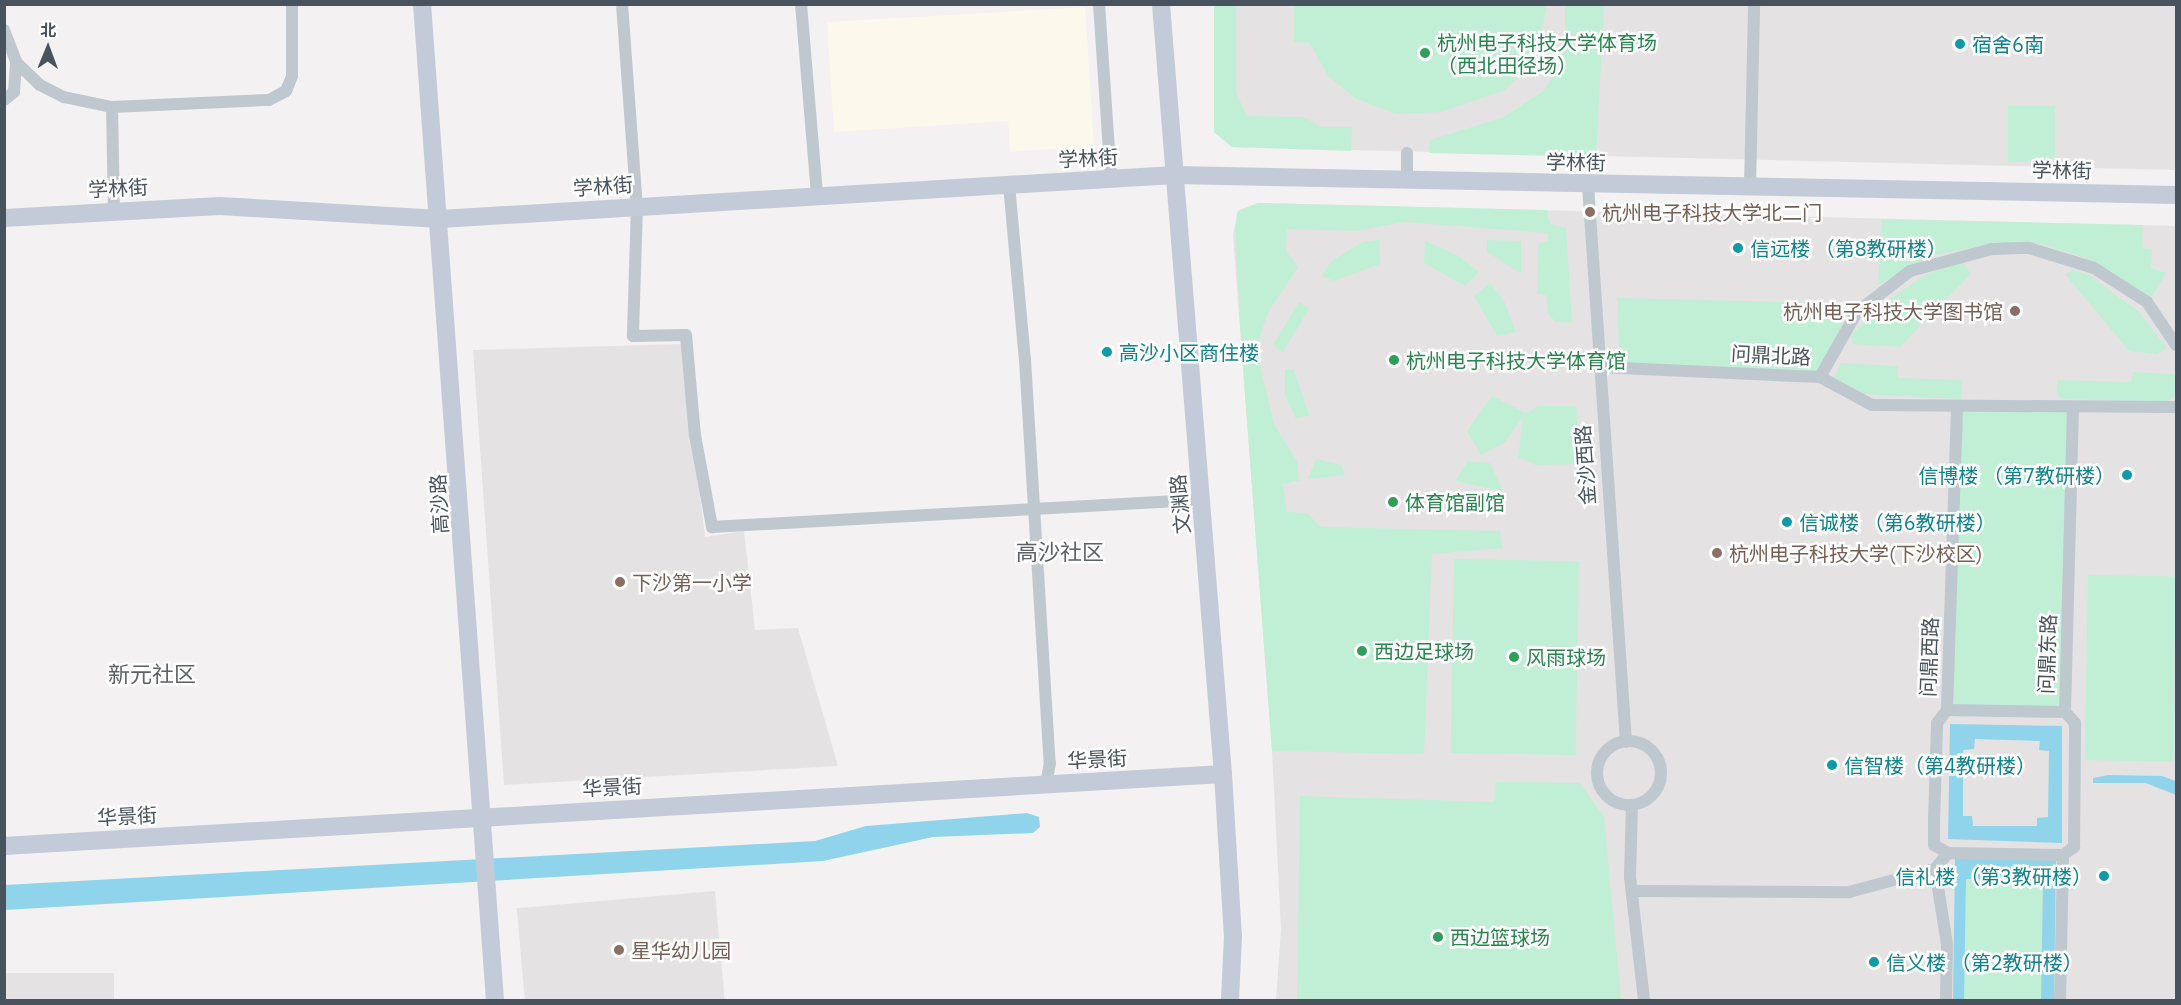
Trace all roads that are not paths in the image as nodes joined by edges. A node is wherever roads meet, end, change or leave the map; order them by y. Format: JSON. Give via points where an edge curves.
{"nodes":[{"id":1,"x":292,"y":4,"type":"edge"},
{"id":2,"x":422,"y":4,"type":"edge"},
{"id":3,"x":622,"y":4,"type":"edge"},
{"id":4,"x":801,"y":4,"type":"edge"},
{"id":5,"x":1099,"y":4,"type":"edge"},
{"id":6,"x":1161,"y":4,"type":"edge"},
{"id":7,"x":1754,"y":4,"type":"edge"},
{"id":8,"x":4,"y":30,"type":"edge"},
{"id":9,"x":16,"y":62,"type":"junction"},
{"id":10,"x":4,"y":100,"type":"edge"},
{"id":11,"x":112,"y":107,"type":"junction"},
{"id":12,"x":1407,"y":153,"type":"dead end"},
{"id":13,"x":1175,"y":175,"type":"junction"},
{"id":14,"x":1111,"y":180,"type":"junction"},
{"id":15,"x":1407,"y":182,"type":"junction"},
{"id":16,"x":1009,"y":185,"type":"junction"},
{"id":17,"x":1588,"y":185,"type":"junction"},
{"id":18,"x":1750,"y":186,"type":"junction"},
{"id":19,"x":817,"y":195,"type":"junction"},
{"id":20,"x":2176,"y":195,"type":"edge"},
{"id":21,"x":637,"y":206,"type":"junction"},
{"id":22,"x":114,"y":211,"type":"junction"},
{"id":23,"x":4,"y":218,"type":"edge"},
{"id":24,"x":440,"y":219,"type":"junction"},
{"id":25,"x":2176,"y":345,"type":"edge"},
{"id":26,"x":1598,"y":367,"type":"junction"},
{"id":27,"x":1820,"y":377,"type":"junction"},
{"id":28,"x":1957,"y":406,"type":"junction"},
{"id":29,"x":2176,"y":407,"type":"edge"},
{"id":30,"x":2073,"y":408,"type":"junction"},
{"id":31,"x":1202,"y":500,"type":"junction"},
{"id":32,"x":1033,"y":510,"type":"junction"},
{"id":33,"x":1947,"y":711,"type":"junction"},
{"id":34,"x":2065,"y":712,"type":"junction"},
{"id":35,"x":1626,"y":742,"type":"junction"},
{"id":36,"x":1223,"y":774,"type":"junction"},
{"id":37,"x":1046,"y":784,"type":"junction"},
{"id":38,"x":1632,"y":805,"type":"junction"},
{"id":39,"x":480,"y":817,"type":"junction"},
{"id":40,"x":4,"y":846,"type":"edge"},
{"id":41,"x":1948,"y":853,"type":"junction"},
{"id":42,"x":2063,"y":855,"type":"junction"},
{"id":43,"x":1935,"y":869,"type":"junction"},
{"id":44,"x":1632,"y":891,"type":"junction"},
{"id":45,"x":495,"y":1000,"type":"edge"},
{"id":46,"x":1230,"y":1000,"type":"edge"},
{"id":47,"x":1644,"y":1000,"type":"edge"},
{"id":48,"x":1946,"y":1000,"type":"edge"},
{"id":49,"x":2060,"y":1000,"type":"edge"}],
"edges":[{"from":1,"to":11,"type":"street","via":[[292,76],[286,91],[269,100]]},
{"from":2,"to":24,"type":"main road","name":"高沙路"},
{"from":3,"to":21,"type":"street"},
{"from":4,"to":19,"type":"street"},
{"from":5,"to":14,"type":"street"},
{"from":6,"to":13,"type":"main road","name":"文渊路"},
{"from":7,"to":18,"type":"street"},
{"from":8,"to":9,"type":"street"},
{"from":9,"to":10,"type":"street","via":[[14,92]]},
{"from":9,"to":11,"type":"street","via":[[40,85],[64,97]]},
{"from":11,"to":22,"type":"street"},
{"from":12,"to":15,"type":"street"},
{"from":13,"to":14,"type":"main road","name":"学林街"},
{"from":13,"to":15,"type":"main road","name":"学林街"},
{"from":13,"to":31,"type":"main road","name":"文渊路"},
{"from":14,"to":16,"type":"main road","name":"学林街"},
{"from":15,"to":17,"type":"main road","name":"学林街"},
{"from":16,"to":19,"type":"main road","name":"学林街"},
{"from":16,"to":32,"type":"street"},
{"from":17,"to":18,"type":"main road","name":"学林街"},
{"from":17,"to":26,"type":"street","name":"金沙西路"},
{"from":18,"to":20,"type":"main road","name":"学林街"},
{"from":19,"to":21,"type":"main road","name":"学林街"},
{"from":21,"to":24,"type":"main road","name":"学林街"},
{"from":21,"to":32,"type":"street","via":[[633,336],[686,335],[695,435],[712,527]]},
{"from":22,"to":23,"type":"main road","name":"学林街"},
{"from":22,"to":24,"type":"main road","name":"学林街","via":[[281,207]]},
{"from":24,"to":39,"type":"main road","name":"高沙路"},
{"from":25,"to":27,"type":"street","name":"问鼎北路","via":[[2147,302],[2094,268],[2029,248],[1992,249],[1910,271],[1857,312]]},
{"from":26,"to":27,"type":"street","name":"问鼎北路"},
{"from":26,"to":35,"type":"street","name":"金沙西路"},
{"from":27,"to":28,"type":"street","via":[[1872,405]]},
{"from":28,"to":30,"type":"street"},
{"from":28,"to":33,"type":"street","name":"问鼎西路"},
{"from":29,"to":30,"type":"street"},
{"from":30,"to":34,"type":"street","name":"问鼎东路"},
{"from":31,"to":32,"type":"street"},
{"from":31,"to":36,"type":"main road","name":"文渊路"},
{"from":32,"to":37,"type":"street","via":[[1050,763]]},
{"from":33,"to":34,"type":"street"},
{"from":33,"to":41,"type":"street","name":"问鼎西路","via":[[1937,723],[1934,845]]},
{"from":34,"to":42,"type":"street","name":"问鼎东路","via":[[2075,723],[2074,847]]},
{"from":35,"to":38,"type":"street","via":[[1604,754],[1598,778],[1613,801]]},
{"from":35,"to":38,"type":"street","via":[[1651,750],[1660,768],[1654,794]]},
{"from":36,"to":37,"type":"main road","name":"华景街"},
{"from":36,"to":46,"type":"main road","name":"文渊路","via":[[1233,936]]},
{"from":37,"to":39,"type":"main road","name":"华景街"},
{"from":38,"to":44,"type":"street"},
{"from":39,"to":40,"type":"main road","name":"华景街"},
{"from":39,"to":45,"type":"main road","name":"高沙路"},
{"from":41,"to":42,"type":"street"},
{"from":41,"to":43,"type":"street"},
{"from":42,"to":49,"type":"street","name":"问鼎东路"},
{"from":43,"to":44,"type":"street","via":[[1850,892]]},
{"from":43,"to":48,"type":"street","via":[[1947,944]]},
{"from":44,"to":47,"type":"street"}]}
